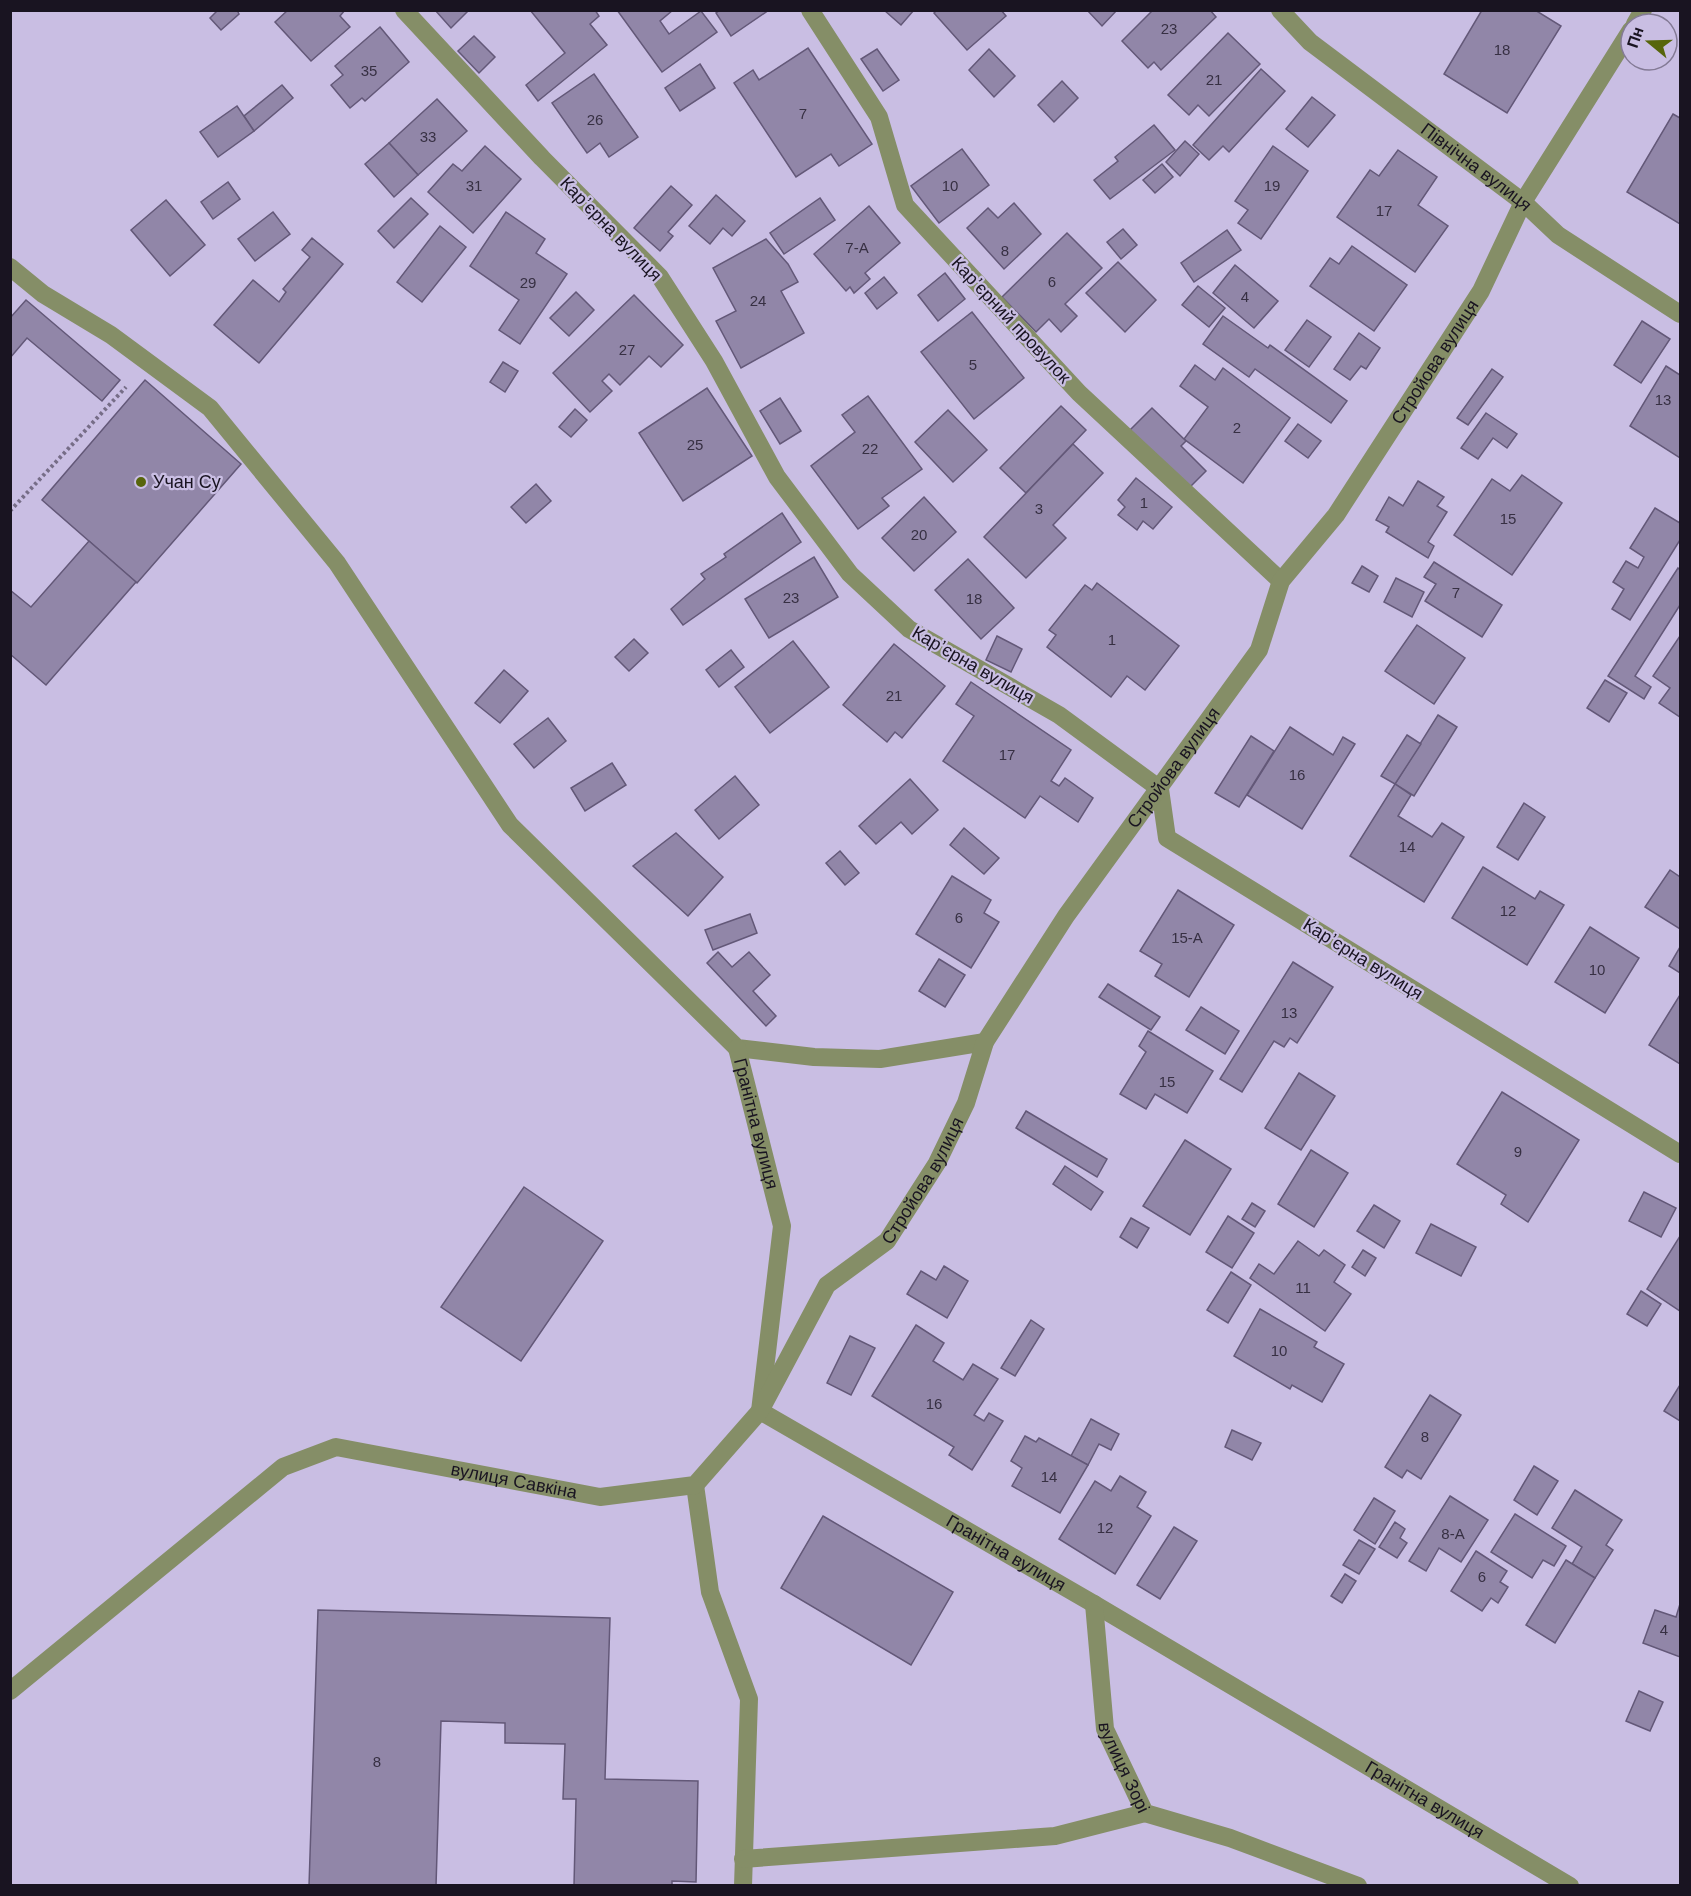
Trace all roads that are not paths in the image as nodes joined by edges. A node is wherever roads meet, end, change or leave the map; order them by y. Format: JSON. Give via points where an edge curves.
{"nodes":[{"id":1,"x":404,"y":10,"type":"edge"},
{"id":2,"x":810,"y":10,"type":"edge"},
{"id":3,"x":1280,"y":10,"type":"edge"},
{"id":4,"x":1619,"y":49,"type":"edge"},
{"id":5,"x":1523,"y":202,"type":"junction"},
{"id":6,"x":10,"y":267,"type":"edge"},
{"id":7,"x":1680,"y":314,"type":"edge"},
{"id":8,"x":1281,"y":581,"type":"junction"},
{"id":9,"x":1160,"y":789,"type":"junction"},
{"id":10,"x":985,"y":1042,"type":"junction"},
{"id":11,"x":737,"y":1048,"type":"junction"},
{"id":12,"x":1680,"y":1154,"type":"edge"},
{"id":13,"x":760,"y":1411,"type":"junction"},
{"id":14,"x":695,"y":1485,"type":"junction"},
{"id":15,"x":1094,"y":1604,"type":"junction"},
{"id":16,"x":10,"y":1690,"type":"edge"},
{"id":17,"x":1145,"y":1812,"type":"junction"},
{"id":18,"x":743,"y":1860,"type":"junction"},
{"id":19,"x":742,"y":1886,"type":"edge"},
{"id":20,"x":1358,"y":1886,"type":"edge"},
{"id":21,"x":1570,"y":1886,"type":"edge"}],
"edges":[{"from":1,"to":9,"type":"street","name":"Карʼєрна вулиця","via":[[660,277],[714,361],[777,477],[850,574],[909,629],[1059,715]]},
{"from":2,"to":8,"type":"street","name":"Карʼєрний провулок","via":[[879,117],[905,205],[1079,393]]},
{"from":3,"to":5,"type":"street","name":"Північна вулиця","via":[[1310,42]]},
{"from":4,"to":5,"type":"street","name":"Стройова вулиця"},
{"from":5,"to":7,"type":"street","name":"Північна вулиця","via":[[1558,235]]},
{"from":5,"to":8,"type":"street","name":"Стройова вулиця","via":[[1480,291],[1336,515]]},
{"from":6,"to":11,"type":"street","via":[[43,294],[111,335],[210,408],[337,563],[510,825]]},
{"from":8,"to":9,"type":"street","name":"Стройова вулиця","via":[[1259,650]]},
{"from":9,"to":10,"type":"street","name":"Стройова вулиця","via":[[1066,916]]},
{"from":9,"to":12,"type":"street","name":"Карʼєрна вулиця","via":[[1167,838]]},
{"from":10,"to":11,"type":"street","via":[[880,1059],[814,1058]]},
{"from":10,"to":13,"type":"street","name":"Стройова вулиця","via":[[966,1103],[937,1163],[887,1241],[827,1285]]},
{"from":11,"to":13,"type":"street","name":"Гранітна вулиця","via":[[782,1226]]},
{"from":13,"to":14,"type":"street","name":"Стройова вулиця"},
{"from":13,"to":15,"type":"street","name":"Гранітна вулиця"},
{"from":14,"to":16,"type":"street","name":"вулиця Савкіна","via":[[600,1497],[336,1447],[283,1467]]},
{"from":14,"to":18,"type":"street","via":[[710,1592],[749,1699]]},
{"from":15,"to":17,"type":"street","name":"вулиця Зорі","via":[[1105,1728]]},
{"from":15,"to":21,"type":"street","name":"Гранітна вулиця"},
{"from":17,"to":18,"type":"street","via":[[1055,1836]]},
{"from":17,"to":20,"type":"street","name":"вулиця Зорі","via":[[1230,1838]]},
{"from":18,"to":19,"type":"street"}]}
